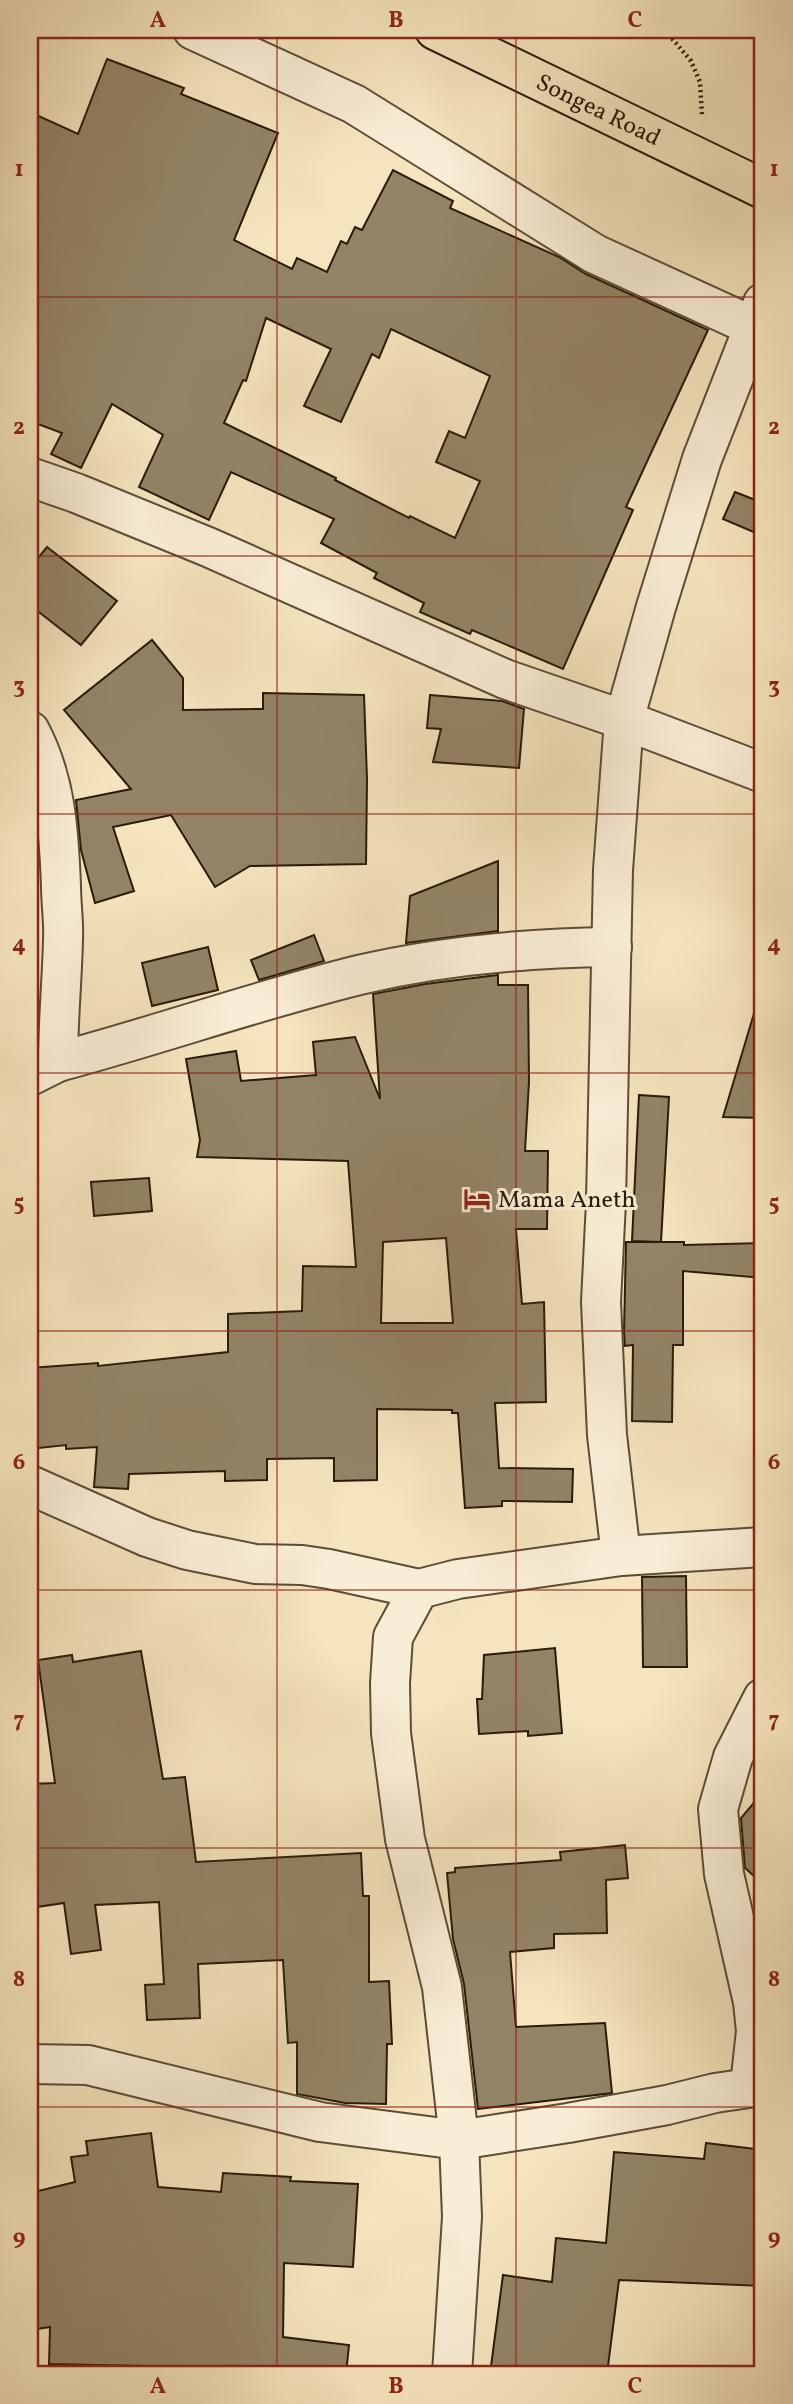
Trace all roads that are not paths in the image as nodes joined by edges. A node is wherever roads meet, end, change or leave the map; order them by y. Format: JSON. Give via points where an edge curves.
{"nodes":[{"id":1,"x":193,"y":30,"type":"edge"},
{"id":2,"x":435,"y":30,"type":"edge"},
{"id":3,"x":763,"y":189,"type":"edge"},
{"id":4,"x":760,"y":321,"type":"edge"},
{"id":5,"x":30,"y":477,"type":"edge"},
{"id":6,"x":624,"y":720,"type":"junction"},
{"id":7,"x":30,"y":731,"type":"edge"},
{"id":8,"x":763,"y":773,"type":"edge"},
{"id":9,"x":612,"y":947,"type":"junction"},
{"id":10,"x":44,"y":1069,"type":"edge"},
{"id":11,"x":30,"y":1485,"type":"edge"},
{"id":12,"x":763,"y":1547,"type":"edge"},
{"id":13,"x":621,"y":1556,"type":"junction"},
{"id":14,"x":419,"y":1589,"type":"junction"},
{"id":15,"x":763,"y":1698,"type":"edge"},
{"id":16,"x":30,"y":2064,"type":"edge"},
{"id":17,"x":757,"y":2086,"type":"edge"},
{"id":18,"x":459,"y":2140,"type":"junction"},
{"id":19,"x":452,"y":2374,"type":"edge"}],
"edges":[{"from":1,"to":4,"type":"street","via":[[354,104],[595,254]]},
{"from":2,"to":3,"type":"highway","name":"Songea Road"},
{"from":4,"to":6,"type":"street","via":[[702,459]]},
{"from":5,"to":6,"type":"street","via":[[208,547],[505,679]]},
{"from":6,"to":8,"type":"street"},
{"from":6,"to":9,"type":"street"},
{"from":7,"to":10,"type":"street","via":[[48,774],[60,836],[64,937],[59,995]]},
{"from":9,"to":10,"type":"street","via":[[544,947],[360,975]]},
{"from":9,"to":13,"type":"street","via":[[601,1302],[607,1435]]},
{"from":11,"to":14,"type":"street","via":[[187,1550],[255,1564],[329,1569]]},
{"from":12,"to":13,"type":"street"},
{"from":13,"to":14,"type":"street","via":[[458,1579]]},
{"from":14,"to":18,"type":"street","via":[[393,1637],[391,1733],[405,1839],[442,1987]]},
{"from":15,"to":17,"type":"street","via":[[733,1757],[718,1809],[724,1874],[752,2002]]},
{"from":16,"to":18,"type":"street","via":[[88,2064],[320,2122]]},
{"from":17,"to":18,"type":"street"},
{"from":18,"to":19,"type":"street","via":[[462,2217]]}]}
